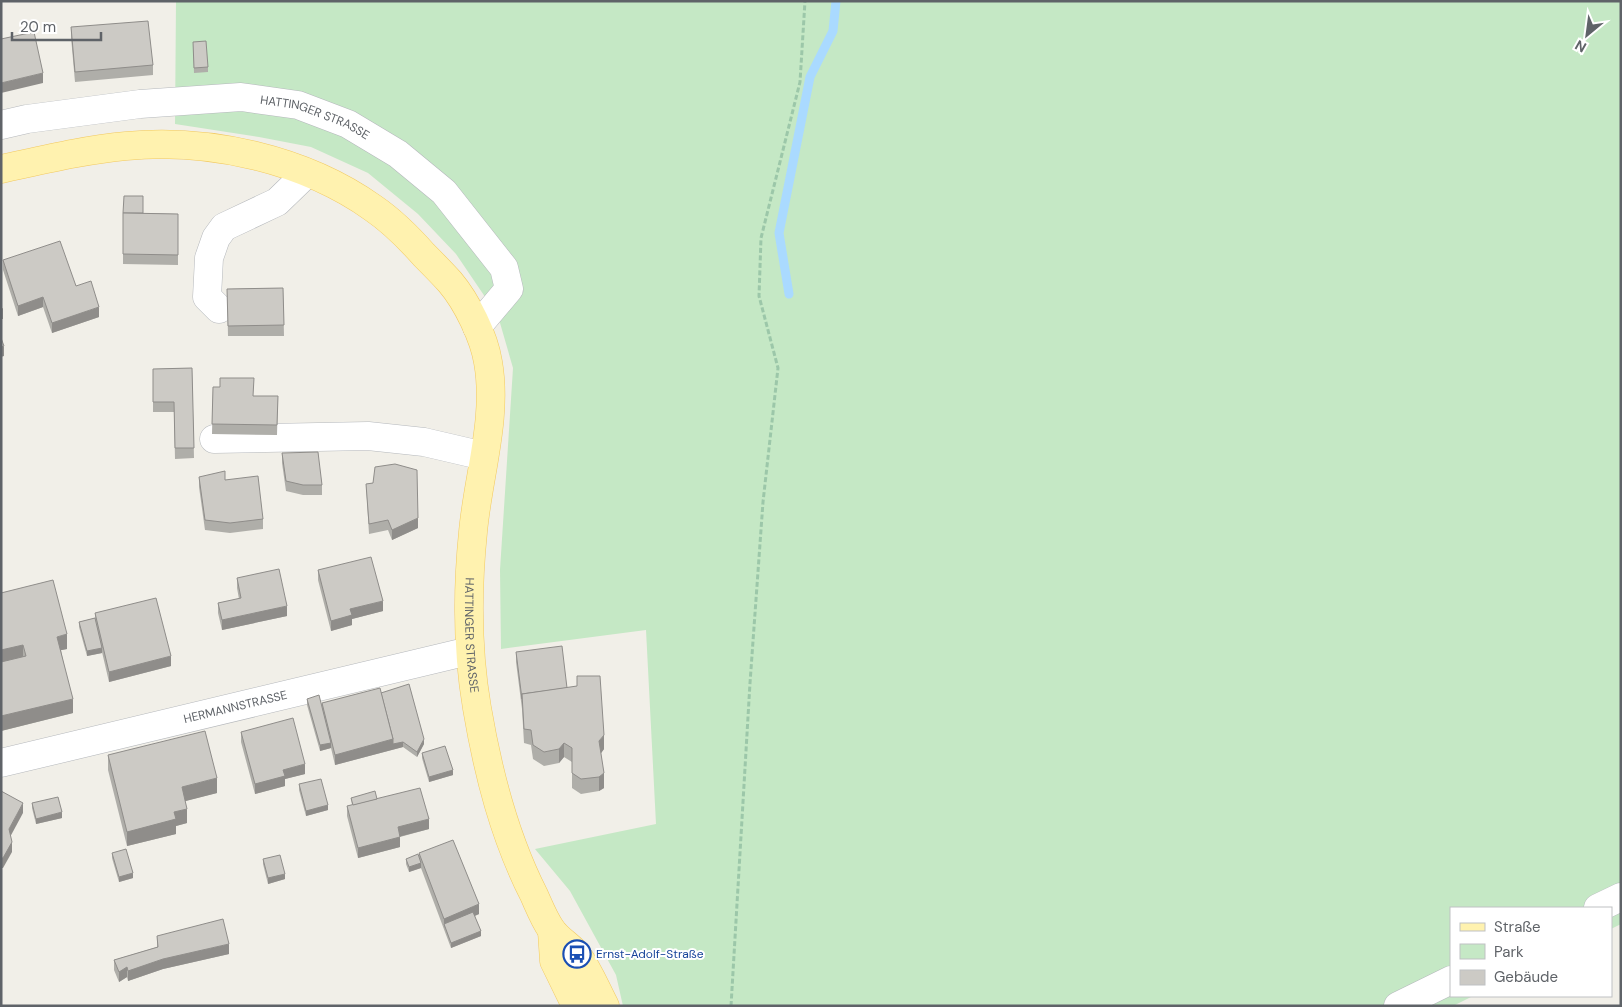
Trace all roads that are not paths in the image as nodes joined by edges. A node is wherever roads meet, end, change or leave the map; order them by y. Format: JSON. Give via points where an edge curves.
{"nodes":[{"id":1,"x":1,"y":125,"type":"edge"},
{"id":2,"x":1,"y":169,"type":"edge"},
{"id":3,"x":307,"y":173,"type":"junction"},
{"id":4,"x":219,"y":309,"type":"dead end"},
{"id":5,"x":477,"y":326,"type":"junction"},
{"id":6,"x":214,"y":439,"type":"edge"},
{"id":7,"x":484,"y":456,"type":"junction"},
{"id":8,"x":469,"y":651,"type":"junction"},
{"id":9,"x":1,"y":763,"type":"edge"},
{"id":10,"x":1621,"y":897,"type":"edge"},
{"id":11,"x":1600,"y":907,"type":"edge"},
{"id":12,"x":552,"y":931,"type":"junction"},
{"id":13,"x":1450,"y":980,"type":"edge"},
{"id":14,"x":576,"y":1006,"type":"edge"},
{"id":15,"x":605,"y":1006,"type":"edge"},
{"id":16,"x":1398,"y":1006,"type":"edge"}],
"edges":[{"from":1,"to":5,"type":"street","name":"HATTINGER STRASSE","via":[[140,104],[241,96],[298,104],[348,124],[398,154],[444,192],[504,268],[509,288]]},
{"from":2,"to":3,"type":"main road","name":"HATTINGER STRASSE","via":[[76,152],[158,145],[210,146],[257,156]]},
{"from":3,"to":4,"type":"street","via":[[277,202],[224,228],[216,238],[209,258],[207,297]]},
{"from":3,"to":5,"type":"main road","name":"HATTINGER STRASSE","via":[[375,209],[411,240],[452,284]]},
{"from":5,"to":7,"type":"main road","name":"HATTINGER STRASSE","via":[[488,361],[491,401]]},
{"from":6,"to":7,"type":"street","via":[[368,436],[424,442]]},
{"from":7,"to":8,"type":"main road","name":"HATTINGER STRASSE","via":[[473,530]]},
{"from":8,"to":9,"type":"street","name":"HERMANNSTRASSE"},
{"from":8,"to":12,"type":"main road","name":"HATTINGER STRASSE","via":[[476,706],[500,814],[526,881]]},
{"from":10,"to":11,"type":"street"},
{"from":12,"to":14,"type":"main road","name":"HATTINGER STRASSE","via":[[554,961]]},
{"from":12,"to":15,"type":"main road","name":"HATTINGER STRASSE","via":[[577,954]]},
{"from":13,"to":16,"type":"street"}]}
